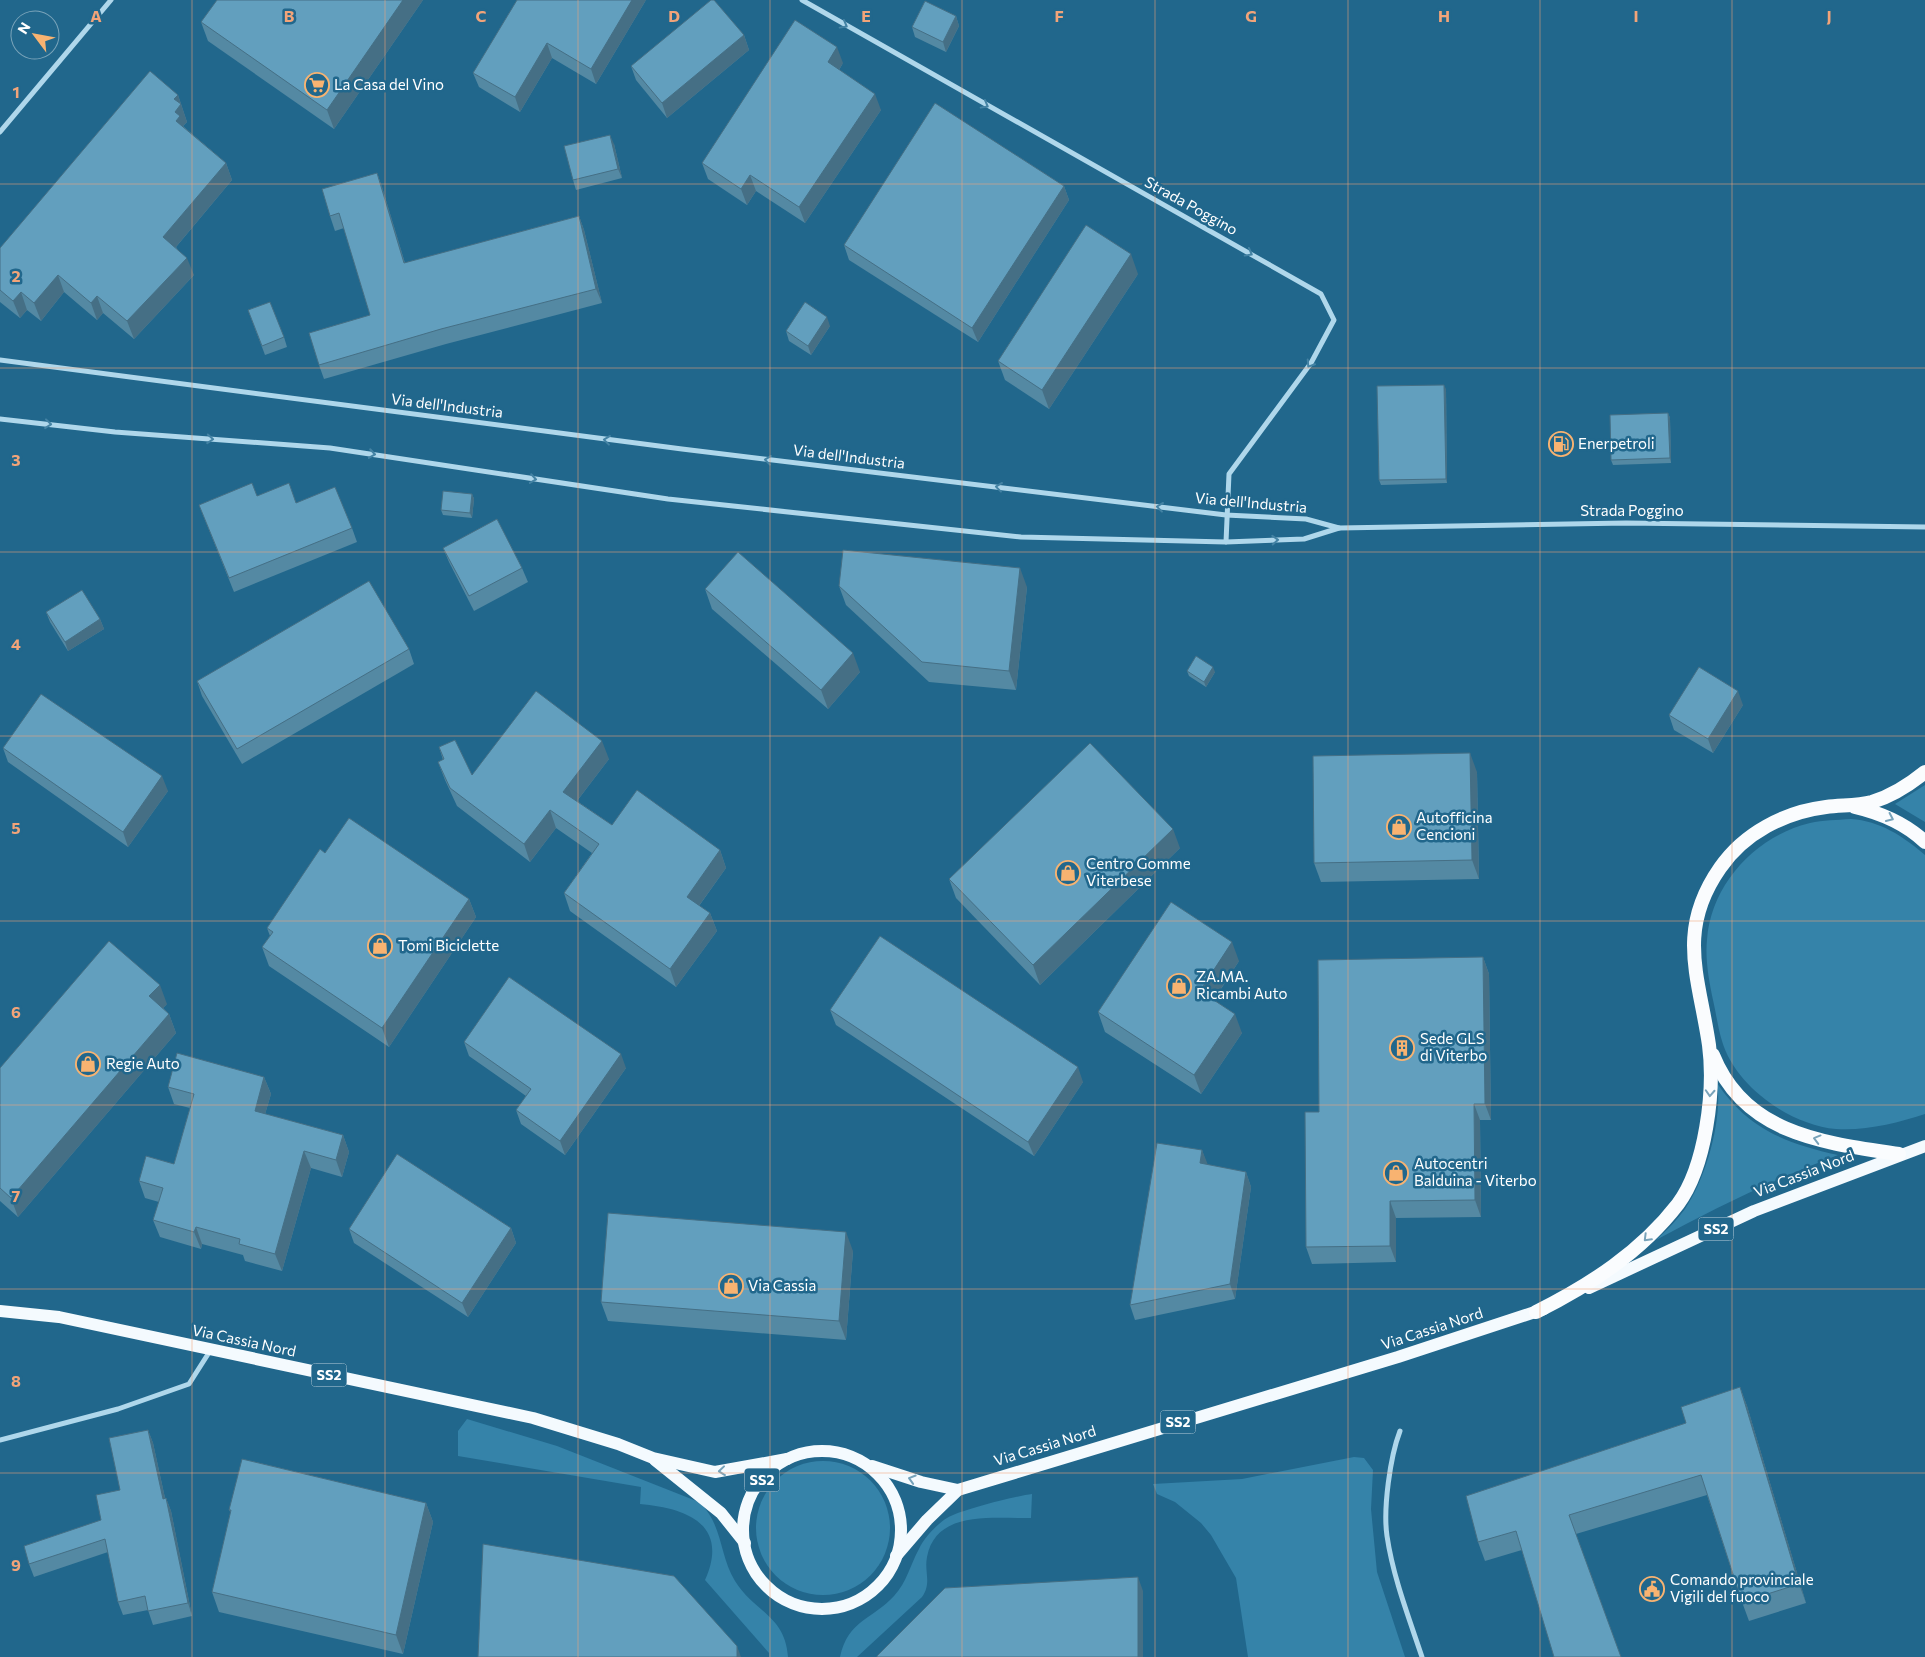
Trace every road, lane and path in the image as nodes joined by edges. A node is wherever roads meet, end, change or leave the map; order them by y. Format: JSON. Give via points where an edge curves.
{"nodes":[{"id":1,"x":112,"y":0,"type":"edge"},
{"id":2,"x":802,"y":0,"type":"edge"},
{"id":3,"x":0,"y":132,"type":"edge"},
{"id":4,"x":0,"y":360,"type":"edge"},
{"id":5,"x":0,"y":419,"type":"edge"},
{"id":6,"x":1226,"y":515,"type":"junction"},
{"id":7,"x":1925,"y":527,"type":"edge"},
{"id":8,"x":1339,"y":528,"type":"junction"},
{"id":9,"x":1226,"y":542,"type":"junction"},
{"id":10,"x":1925,"y":772,"type":"edge"},
{"id":11,"x":1850,"y":806,"type":"junction"},
{"id":12,"x":1925,"y":842,"type":"edge"},
{"id":13,"x":1708,"y":1045,"type":"junction"},
{"id":14,"x":1924,"y":1146,"type":"edge"},
{"id":15,"x":1899,"y":1154,"type":"junction"},
{"id":16,"x":0,"y":1311,"type":"edge"},
{"id":17,"x":1536,"y":1312,"type":"junction"},
{"id":18,"x":211,"y":1350,"type":"junction"},
{"id":19,"x":1400,"y":1431,"type":"dead end"},
{"id":20,"x":0,"y":1440,"type":"edge"},
{"id":21,"x":654,"y":1458,"type":"junction"},
{"id":22,"x":787,"y":1459,"type":"junction"},
{"id":23,"x":868,"y":1465,"type":"junction"},
{"id":24,"x":958,"y":1490,"type":"junction"},
{"id":25,"x":745,"y":1543,"type":"junction"},
{"id":26,"x":896,"y":1556,"type":"junction"},
{"id":27,"x":1422,"y":1657,"type":"edge"}],
"edges":[{"from":1,"to":3,"type":"street"},
{"from":2,"to":6,"type":"street","name":"Strada Poggino","one_way":true,"via":[[1321,294],[1334,320],[1311,363],[1229,474]]},
{"from":6,"to":4,"type":"street","name":"Via dell'Industria","one_way":true,"via":[[682,449]]},
{"from":5,"to":9,"type":"street","name":"Via dell'Industria","one_way":true,"via":[[115,432],[330,448],[668,499],[1021,537]]},
{"from":6,"to":8,"type":"street","name":"Via dell'Industria","via":[[1306,519]]},
{"from":6,"to":9,"type":"street","name":"Strada Poggino"},
{"from":7,"to":8,"type":"street","name":"Strada Poggino","via":[[1626,523]]},
{"from":9,"to":8,"type":"street","name":"Via dell'Industria","one_way":true,"via":[[1304,538]]},
{"from":10,"to":11,"type":"highway","via":[[1891,795]]},
{"from":11,"to":12,"type":"highway","one_way":true,"via":[[1886,816]]},
{"from":11,"to":13,"type":"highway","via":[[1806,810],[1766,826],[1734,851],[1710,884],[1692,941],[1696,984]]},
{"from":15,"to":13,"type":"highway","one_way":true,"via":[[1832,1143],[1778,1126],[1735,1092]]},
{"from":13,"to":17,"type":"highway","one_way":true,"via":[[1710,1094],[1704,1140],[1679,1202],[1614,1266]]},
{"from":14,"to":15,"type":"main road","number":"SS2"},
{"from":15,"to":17,"type":"main road","name":"Via Cassia Nord","number":"SS2","via":[[1754,1211]]},
{"from":16,"to":18,"type":"main road","name":"Via Cassia Nord","number":"SS2","via":[[59,1317]]},
{"from":17,"to":24,"type":"main road","name":"Via Cassia Nord","number":"SS2"},
{"from":18,"to":20,"type":"street","via":[[189,1384],[118,1409]]},
{"from":18,"to":21,"type":"main road","name":"Via Cassia Nord","number":"SS2","via":[[533,1418]]},
{"from":19,"to":27,"type":"street","via":[[1392,1451],[1387,1536],[1404,1606]]},
{"from":22,"to":21,"type":"main road","name":"Via Cassia Nord","number":"SS2","one_way":true,"via":[[715,1472]]},
{"from":21,"to":25,"type":"main road","name":"Via Cassia Nord","number":"SS2","via":[[721,1513]]},
{"from":22,"to":23,"type":"main road","number":"SS2","via":[[803,1454],[836,1452]]},
{"from":22,"to":25,"type":"main road","number":"SS2","via":[[761,1481],[752,1495],[746,1510]]},
{"from":24,"to":23,"type":"main road","name":"Via Cassia Nord","number":"SS2","one_way":true},
{"from":23,"to":26,"type":"main road","number":"SS2","via":[[890,1490],[898,1505],[901,1536]]},
{"from":24,"to":26,"type":"main road","name":"Via Cassia Nord","number":"SS2"},
{"from":25,"to":26,"type":"main road","number":"SS2","via":[[749,1559],[767,1587],[780,1597],[811,1608],[828,1609],[859,1600],[885,1579]]}]}
